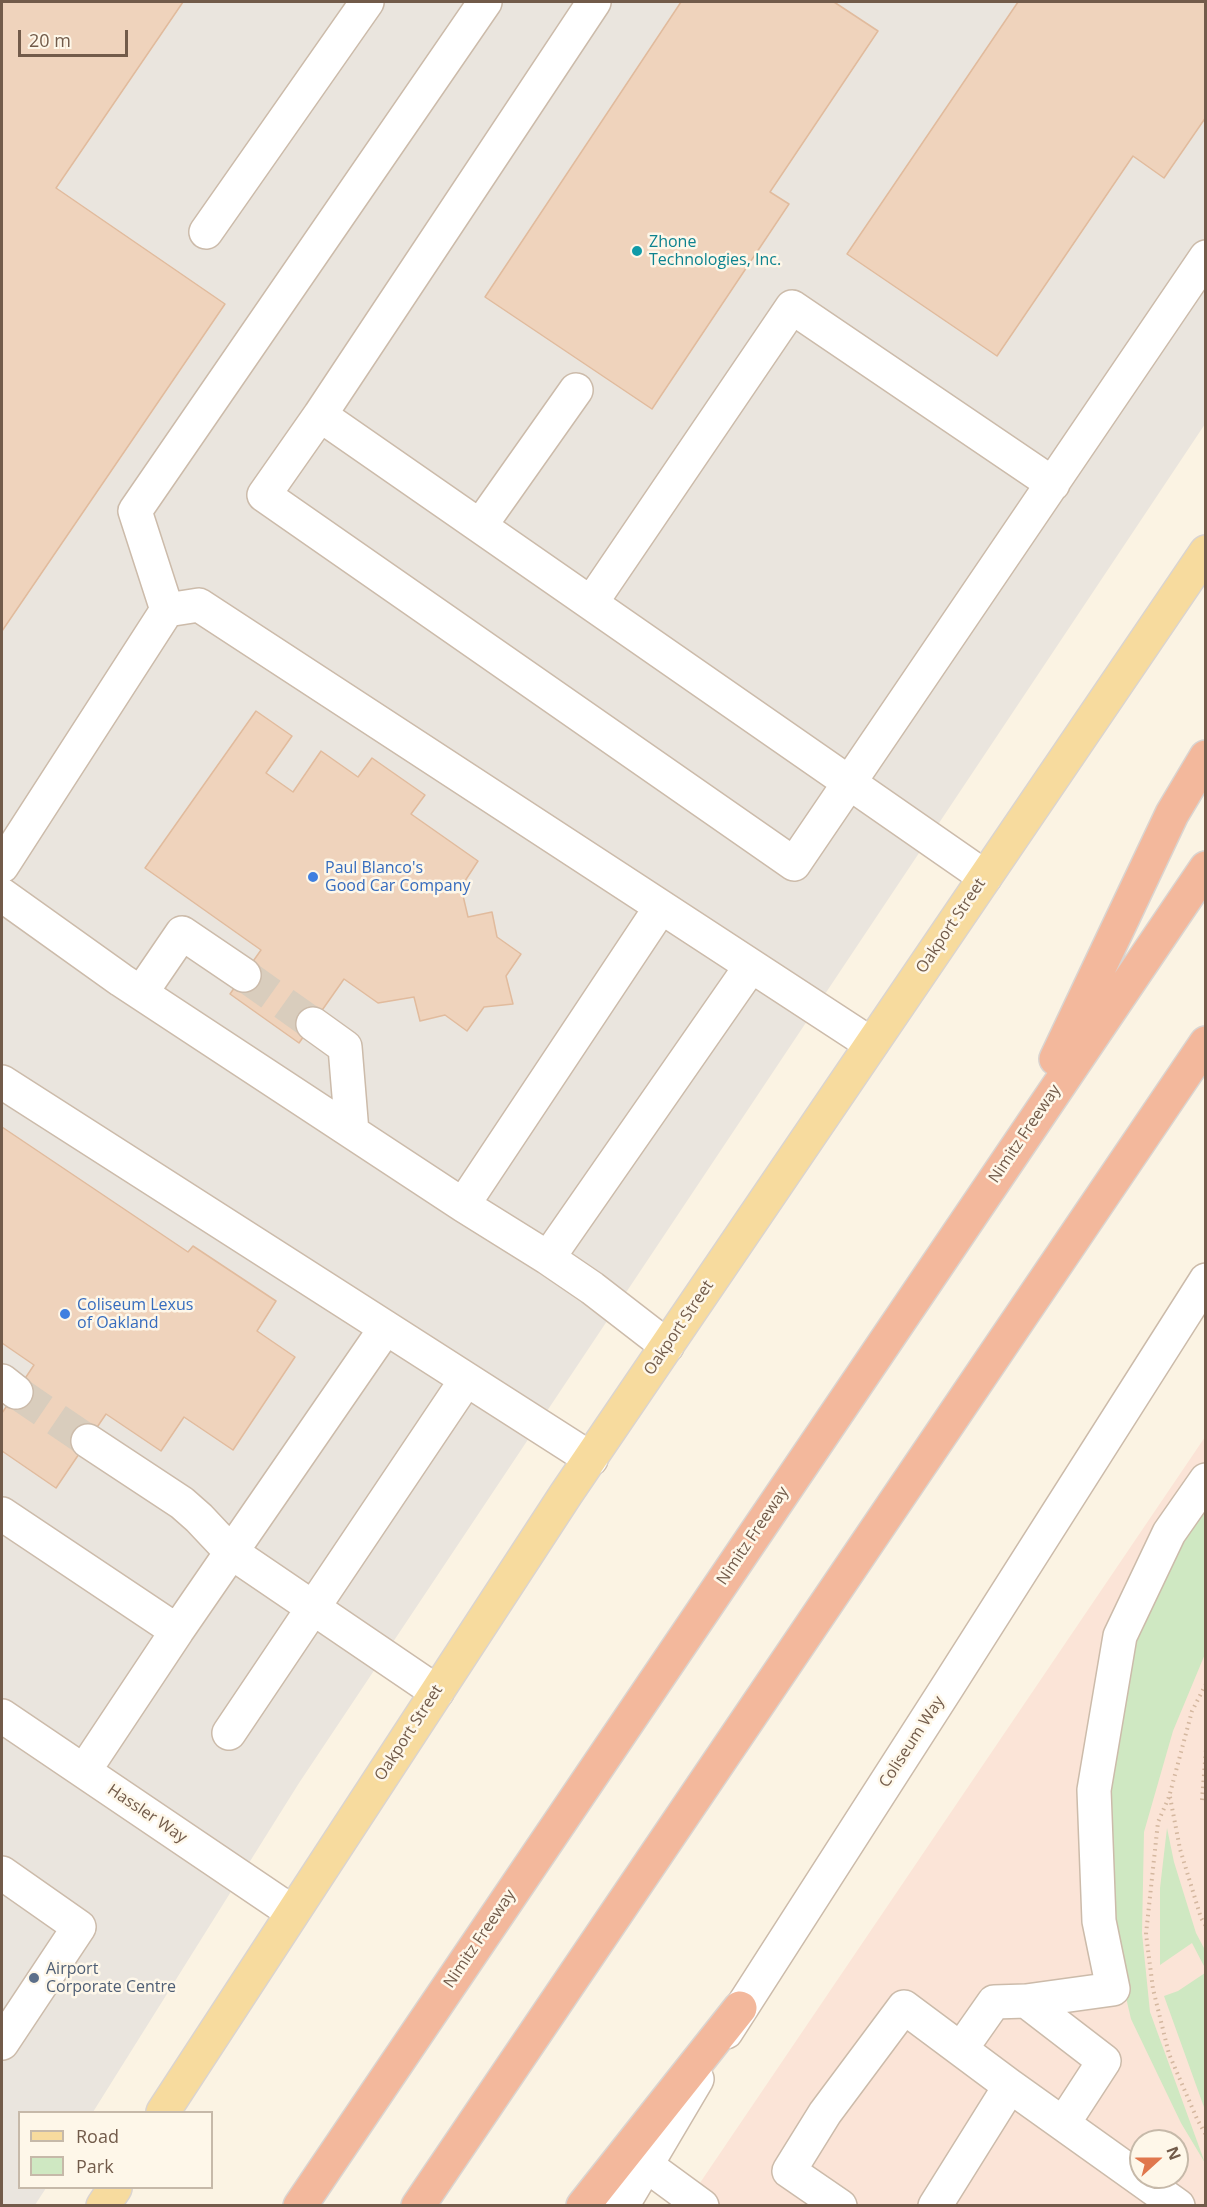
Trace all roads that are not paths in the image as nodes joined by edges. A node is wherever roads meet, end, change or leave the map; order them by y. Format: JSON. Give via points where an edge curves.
{"nodes":[{"id":1,"x":367,"y":2,"type":"edge"},
{"id":2,"x":485,"y":2,"type":"edge"},
{"id":3,"x":594,"y":2,"type":"edge"},
{"id":4,"x":207,"y":232,"type":"dead end"},
{"id":5,"x":1206,"y":257,"type":"edge"},
{"id":6,"x":576,"y":390,"type":"dead end"},
{"id":7,"x":320,"y":415,"type":"junction"},
{"id":8,"x":1053,"y":484,"type":"junction"},
{"id":9,"x":480,"y":526,"type":"junction"},
{"id":10,"x":1206,"y":552,"type":"edge"},
{"id":11,"x":591,"y":603,"type":"junction"},
{"id":12,"x":167,"y":610,"type":"junction"},
{"id":13,"x":1206,"y":757,"type":"edge"},
{"id":14,"x":850,"y":783,"type":"junction"},
{"id":15,"x":2,"y":866,"type":"edge"},
{"id":16,"x":1206,"y":868,"type":"edge"},
{"id":17,"x":985,"y":876,"type":"junction"},
{"id":18,"x":2,"y":895,"type":"edge"},
{"id":19,"x":662,"y":907,"type":"junction"},
{"id":20,"x":751,"y":966,"type":"junction"},
{"id":21,"x":244,"y":975,"type":"tunnel mouth"},
{"id":22,"x":141,"y":993,"type":"junction"},
{"id":23,"x":312,"y":1024,"type":"tunnel mouth"},
{"id":24,"x":1206,"y":1043,"type":"edge"},
{"id":25,"x":872,"y":1044,"type":"junction"},
{"id":26,"x":2,"y":1082,"type":"edge"},
{"id":27,"x":352,"y":1132,"type":"junction"},
{"id":28,"x":1008,"y":1158,"type":"junction"},
{"id":29,"x":463,"y":1205,"type":"junction"},
{"id":30,"x":548,"y":1258,"type":"junction"},
{"id":31,"x":1206,"y":1280,"type":"edge"},
{"id":32,"x":386,"y":1329,"type":"junction"},
{"id":33,"x":667,"y":1346,"type":"junction"},
{"id":34,"x":466,"y":1380,"type":"junction"},
{"id":35,"x":88,"y":1441,"type":"tunnel mouth"},
{"id":36,"x":591,"y":1459,"type":"junction"},
{"id":37,"x":1206,"y":1480,"type":"edge"},
{"id":38,"x":2,"y":1514,"type":"edge"},
{"id":39,"x":231,"y":1552,"type":"junction"},
{"id":40,"x":313,"y":1608,"type":"junction"},
{"id":41,"x":177,"y":1631,"type":"junction"},
{"id":42,"x":436,"y":1692,"type":"junction"},
{"id":43,"x":2,"y":1716,"type":"edge"},
{"id":44,"x":229,"y":1732,"type":"dead end"},
{"id":45,"x":84,"y":1771,"type":"junction"},
{"id":46,"x":2,"y":1873,"type":"edge"},
{"id":47,"x":292,"y":1912,"type":"junction"},
{"id":48,"x":1026,"y":2001,"type":"junction"},
{"id":49,"x":740,"y":2008,"type":"junction"},
{"id":50,"x":2,"y":2043,"type":"edge"},
{"id":51,"x":961,"y":2049,"type":"junction"},
{"id":52,"x":1010,"y":2086,"type":"junction"},
{"id":53,"x":164,"y":2111,"type":"edge"},
{"id":54,"x":1063,"y":2124,"type":"junction"},
{"id":55,"x":646,"y":2165,"type":"junction"},
{"id":56,"x":114,"y":2189,"type":"edge"},
{"id":57,"x":103,"y":2205,"type":"edge"},
{"id":58,"x":300,"y":2205,"type":"edge"},
{"id":59,"x":417,"y":2205,"type":"edge"},
{"id":60,"x":583,"y":2205,"type":"edge"},
{"id":61,"x":622,"y":2205,"type":"edge"},
{"id":62,"x":702,"y":2205,"type":"edge"},
{"id":63,"x":840,"y":2205,"type":"edge"},
{"id":64,"x":935,"y":2205,"type":"edge"},
{"id":65,"x":1178,"y":2205,"type":"edge"}],
"edges":[{"from":1,"to":4,"type":"street"},
{"from":2,"to":12,"type":"street","via":[[135,511]]},
{"from":3,"to":7,"type":"street"},
{"from":5,"to":8,"type":"street"},
{"from":6,"to":9,"type":"street"},
{"from":7,"to":9,"type":"street"},
{"from":7,"to":14,"type":"street","via":[[264,495],[795,864]]},
{"from":8,"to":11,"type":"street","via":[[792,307]]},
{"from":8,"to":14,"type":"street"},
{"from":9,"to":11,"type":"street"},
{"from":10,"to":17,"type":"main road","name":"Oakport Street"},
{"from":11,"to":14,"type":"street"},
{"from":12,"to":15,"type":"street"},
{"from":12,"to":19,"type":"street","via":[[199,605]]},
{"from":13,"to":28,"type":"highway","via":[[1172,814]]},
{"from":14,"to":17,"type":"street"},
{"from":16,"to":28,"type":"highway","name":"Nimitz Freeway"},
{"from":17,"to":25,"type":"main road","name":"Oakport Street"},
{"from":18,"to":22,"type":"street"},
{"from":19,"to":20,"type":"street"},
{"from":19,"to":29,"type":"street"},
{"from":20,"to":25,"type":"street"},
{"from":20,"to":30,"type":"street"},
{"from":21,"to":22,"type":"street","via":[[182,933]]},
{"from":22,"to":27,"type":"street"},
{"from":23,"to":27,"type":"street","via":[[345,1047]]},
{"from":24,"to":59,"type":"highway"},
{"from":25,"to":33,"type":"main road","name":"Oakport Street"},
{"from":26,"to":32,"type":"street"},
{"from":27,"to":29,"type":"street"},
{"from":28,"to":58,"type":"highway","name":"Nimitz Freeway"},
{"from":29,"to":30,"type":"street"},
{"from":30,"to":33,"type":"street"},
{"from":31,"to":49,"type":"street","name":"Coliseum Way"},
{"from":32,"to":34,"type":"street"},
{"from":32,"to":39,"type":"street"},
{"from":33,"to":36,"type":"main road","name":"Oakport Street"},
{"from":34,"to":36,"type":"street"},
{"from":34,"to":40,"type":"street"},
{"from":35,"to":39,"type":"street","via":[[182,1503]]},
{"from":36,"to":42,"type":"main road","name":"Oakport Street"},
{"from":37,"to":48,"type":"street","via":[[1169,1533],[1120,1636],[1094,1790],[1099,1921],[1113,1989]]},
{"from":38,"to":41,"type":"street"},
{"from":39,"to":40,"type":"street"},
{"from":39,"to":41,"type":"street"},
{"from":40,"to":42,"type":"street"},
{"from":40,"to":44,"type":"street"},
{"from":41,"to":45,"type":"street"},
{"from":42,"to":47,"type":"main road","name":"Oakport Street"},
{"from":43,"to":45,"type":"street","name":"Hassler Way"},
{"from":45,"to":47,"type":"street","name":"Hassler Way"},
{"from":46,"to":50,"type":"street","via":[[79,1927]]},
{"from":47,"to":53,"type":"main road","name":"Oakport Street"},
{"from":48,"to":51,"type":"street","via":[[994,2002]]},
{"from":48,"to":54,"type":"street","via":[[1104,2061]]},
{"from":49,"to":55,"type":"street","name":"Coliseum Way"},
{"from":49,"to":60,"type":"highway"},
{"from":51,"to":52,"type":"street"},
{"from":51,"to":63,"type":"street","via":[[904,2007],[825,2113],[789,2171]]},
{"from":52,"to":54,"type":"street"},
{"from":52,"to":64,"type":"street"},
{"from":54,"to":65,"type":"street"},
{"from":55,"to":61,"type":"street","name":"Coliseum Way"},
{"from":55,"to":62,"type":"street"},
{"from":56,"to":57,"type":"main road"}]}
